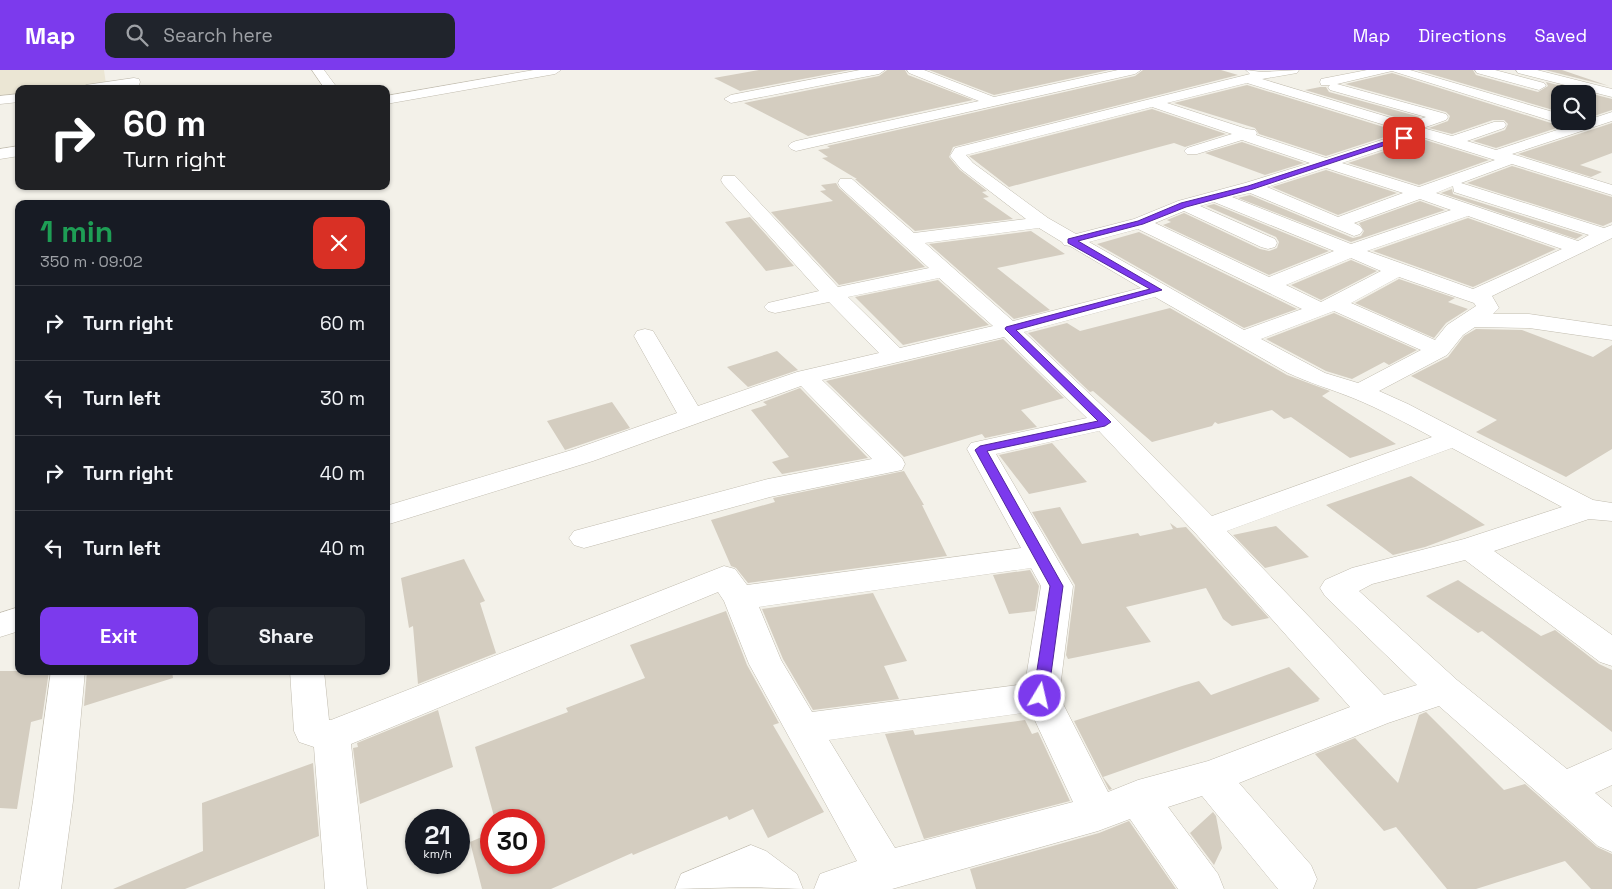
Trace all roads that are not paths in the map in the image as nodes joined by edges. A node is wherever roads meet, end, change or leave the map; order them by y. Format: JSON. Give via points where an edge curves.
{"nodes":[{"id":1,"x":318,"y":70,"type":"edge"},
{"id":2,"x":504,"y":70,"type":"edge"},
{"id":3,"x":555,"y":70,"type":"edge"},
{"id":4,"x":807,"y":70,"type":"edge"},
{"id":5,"x":879,"y":70,"type":"edge"},
{"id":6,"x":913,"y":70,"type":"edge"},
{"id":7,"x":1135,"y":70,"type":"edge"},
{"id":8,"x":1293,"y":70,"type":"edge"},
{"id":9,"x":1386,"y":70,"type":"edge"},
{"id":10,"x":1397,"y":70,"type":"edge"},
{"id":11,"x":1435,"y":70,"type":"edge"},
{"id":12,"x":1481,"y":70,"type":"edge"},
{"id":13,"x":1522,"y":70,"type":"edge"},
{"id":14,"x":1253,"y":75,"type":"edge"},
{"id":15,"x":134,"y":80,"type":"edge"},
{"id":16,"x":829,"y":80,"type":"junction"},
{"id":17,"x":1322,"y":83,"type":"junction"},
{"id":18,"x":107,"y":85,"type":"edge"},
{"id":19,"x":329,"y":85,"type":"edge"},
{"id":20,"x":390,"y":89,"type":"edge"},
{"id":21,"x":1551,"y":89,"type":"edge"},
{"id":22,"x":1286,"y":91,"type":"junction"},
{"id":23,"x":1612,"y":93,"type":"edge"},
{"id":24,"x":15,"y":98,"type":"edge"},
{"id":25,"x":390,"y":99,"type":"edge"},
{"id":26,"x":731,"y":99,"type":"dead end"},
{"id":27,"x":0,"y":100,"type":"edge"},
{"id":28,"x":991,"y":101,"type":"junction"},
{"id":29,"x":1150,"y":102,"type":"junction"},
{"id":30,"x":1551,"y":103,"type":"edge"},
{"id":31,"x":1596,"y":107,"type":"edge"},
{"id":32,"x":1551,"y":116,"type":"edge"},
{"id":33,"x":1609,"y":119,"type":"edge"},
{"id":34,"x":1596,"y":120,"type":"edge"},
{"id":35,"x":1499,"y":125,"type":"dead end"},
{"id":36,"x":1269,"y":128,"type":"dead end"},
{"id":37,"x":1414,"y":130,"type":"junction"},
{"id":38,"x":1565,"y":130,"type":"edge"},
{"id":39,"x":1245,"y":135,"type":"junction"},
{"id":40,"x":1450,"y":142,"type":"junction"},
{"id":41,"x":796,"y":146,"type":"dead end"},
{"id":42,"x":1192,"y":151,"type":"dead end"},
{"id":43,"x":15,"y":152,"type":"edge"},
{"id":44,"x":1356,"y":153,"type":"junction"},
{"id":45,"x":0,"y":154,"type":"edge"},
{"id":46,"x":1502,"y":158,"type":"junction"},
{"id":47,"x":15,"y":162,"type":"edge"},
{"id":48,"x":1383,"y":162,"type":"dead end"},
{"id":49,"x":1327,"y":163,"type":"junction"},
{"id":50,"x":0,"y":164,"type":"edge"},
{"id":51,"x":1419,"y":174,"type":"dead end"},
{"id":52,"x":1558,"y":175,"type":"junction"},
{"id":53,"x":729,"y":180,"type":"dead end"},
{"id":54,"x":1541,"y":182,"type":"dead end"},
{"id":55,"x":846,"y":183,"type":"dead end"},
{"id":56,"x":1446,"y":184,"type":"junction"},
{"id":57,"x":1250,"y":187,"type":"junction"},
{"id":58,"x":1525,"y":190,"type":"dead end"},
{"id":59,"x":1612,"y":190,"type":"edge"},
{"id":60,"x":1420,"y":193,"type":"junction"},
{"id":61,"x":1214,"y":196,"type":"junction"},
{"id":62,"x":1500,"y":201,"type":"junction"},
{"id":63,"x":1184,"y":205,"type":"junction"},
{"id":64,"x":1467,"y":210,"type":"junction"},
{"id":65,"x":1262,"y":214,"type":"junction"},
{"id":66,"x":1042,"y":222,"type":"junction"},
{"id":67,"x":1140,"y":223,"type":"junction"},
{"id":68,"x":1338,"y":223,"type":"junction"},
{"id":69,"x":1229,"y":226,"type":"junction"},
{"id":70,"x":1608,"y":232,"type":"edge"},
{"id":71,"x":910,"y":238,"type":"junction"},
{"id":72,"x":1378,"y":240,"type":"junction"},
{"id":73,"x":1071,"y":241,"type":"junction"},
{"id":74,"x":1268,"y":243,"type":"dead end"},
{"id":75,"x":1186,"y":244,"type":"junction"},
{"id":76,"x":1579,"y":248,"type":"junction"},
{"id":77,"x":1350,"y":251,"type":"junction"},
{"id":78,"x":1397,"y":270,"type":"junction"},
{"id":79,"x":943,"y":271,"type":"junction"},
{"id":80,"x":1271,"y":284,"type":"junction"},
{"id":81,"x":1158,"y":290,"type":"junction"},
{"id":82,"x":834,"y":294,"type":"junction"},
{"id":83,"x":1485,"y":300,"type":"junction"},
{"id":84,"x":775,"y":307,"type":"dead end"},
{"id":85,"x":1328,"y":307,"type":"junction"},
{"id":86,"x":1471,"y":320,"type":"junction"},
{"id":87,"x":1009,"y":329,"type":"junction"},
{"id":88,"x":1612,"y":333,"type":"edge"},
{"id":89,"x":645,"y":336,"type":"dead end"},
{"id":90,"x":1242,"y":338,"type":"junction"},
{"id":91,"x":1439,"y":350,"type":"junction"},
{"id":92,"x":895,"y":356,"type":"junction"},
{"id":93,"x":805,"y":377,"type":"junction"},
{"id":94,"x":1360,"y":392,"type":"junction"},
{"id":95,"x":692,"y":417,"type":"junction"},
{"id":96,"x":1105,"y":422,"type":"junction"},
{"id":97,"x":1452,"y":439,"type":"junction"},
{"id":98,"x":1599,"y":511,"type":"edge"},
{"id":99,"x":390,"y":515,"type":"edge"},
{"id":100,"x":1207,"y":528,"type":"junction"},
{"id":101,"x":584,"y":538,"type":"dead end"},
{"id":102,"x":1470,"y":548,"type":"junction"},
{"id":103,"x":1039,"y":556,"type":"junction"},
{"id":104,"x":740,"y":598,"type":"junction"},
{"id":105,"x":15,"y":620,"type":"edge"},
{"id":106,"x":0,"y":625,"type":"edge"},
{"id":107,"x":1612,"y":653,"type":"edge"},
{"id":108,"x":68,"y":675,"type":"edge"},
{"id":109,"x":307,"y":675,"type":"edge"},
{"id":110,"x":1445,"y":690,"type":"junction"},
{"id":111,"x":1040,"y":696,"type":"junction"},
{"id":112,"x":1377,"y":712,"type":"junction"},
{"id":113,"x":804,"y":728,"type":"junction"},
{"id":114,"x":332,"y":736,"type":"junction"},
{"id":115,"x":1612,"y":766,"type":"edge"},
{"id":116,"x":1210,"y":777,"type":"junction"},
{"id":117,"x":1564,"y":790,"type":"junction"},
{"id":118,"x":1138,"y":798,"type":"junction"},
{"id":119,"x":1098,"y":813,"type":"junction"},
{"id":120,"x":1612,"y":833,"type":"edge"},
{"id":121,"x":885,"y":871,"type":"junction"},
{"id":122,"x":1296,"y":879,"type":"dead end"},
{"id":123,"x":40,"y":889,"type":"edge"},
{"id":124,"x":346,"y":889,"type":"edge"},
{"id":125,"x":696,"y":889,"type":"edge"},
{"id":126,"x":782,"y":889,"type":"edge"},
{"id":127,"x":835,"y":889,"type":"edge"},
{"id":128,"x":1203,"y":889,"type":"edge"}],
"edges":[{"from":1,"to":19,"type":"street"},
{"from":2,"to":20,"type":"street"},
{"from":3,"to":25,"type":"street"},
{"from":4,"to":16,"type":"street"},
{"from":5,"to":16,"type":"street"},
{"from":6,"to":28,"type":"street"},
{"from":7,"to":28,"type":"street"},
{"from":8,"to":14,"type":"street"},
{"from":9,"to":17,"type":"street"},
{"from":10,"to":32,"type":"street"},
{"from":11,"to":30,"type":"street"},
{"from":12,"to":21,"type":"street"},
{"from":13,"to":23,"type":"street"},
{"from":14,"to":22,"type":"street"},
{"from":14,"to":29,"type":"street"},
{"from":15,"to":18,"type":"street"},
{"from":16,"to":26,"type":"street"},
{"from":17,"to":22,"type":"street"},
{"from":17,"to":37,"type":"street","via":[[1440,117]]},
{"from":22,"to":37,"type":"street"},
{"from":24,"to":27,"type":"street"},
{"from":28,"to":41,"type":"street"},
{"from":29,"to":39,"type":"street"},
{"from":29,"to":66,"type":"street","via":[[960,151],[958,156],[967,166]]},
{"from":31,"to":33,"type":"street"},
{"from":33,"to":34,"type":"street"},
{"from":35,"to":40,"type":"street"},
{"from":36,"to":39,"type":"street"},
{"from":37,"to":40,"type":"street"},
{"from":37,"to":44,"type":"street"},
{"from":38,"to":46,"type":"street"},
{"from":39,"to":42,"type":"street"},
{"from":39,"to":49,"type":"street"},
{"from":40,"to":46,"type":"street"},
{"from":43,"to":45,"type":"street"},
{"from":44,"to":48,"type":"street"},
{"from":44,"to":49,"type":"street"},
{"from":46,"to":52,"type":"street"},
{"from":46,"to":56,"type":"street"},
{"from":47,"to":50,"type":"street"},
{"from":49,"to":57,"type":"street"},
{"from":49,"to":60,"type":"street"},
{"from":51,"to":56,"type":"street"},
{"from":52,"to":54,"type":"street"},
{"from":52,"to":59,"type":"street"},
{"from":53,"to":82,"type":"street"},
{"from":55,"to":71,"type":"street"},
{"from":56,"to":60,"type":"street"},
{"from":56,"to":62,"type":"street"},
{"from":57,"to":61,"type":"street"},
{"from":57,"to":68,"type":"street"},
{"from":58,"to":62,"type":"street"},
{"from":60,"to":64,"type":"street"},
{"from":60,"to":68,"type":"street"},
{"from":61,"to":63,"type":"street"},
{"from":61,"to":65,"type":"street"},
{"from":62,"to":70,"type":"street"},
{"from":63,"to":67,"type":"street"},
{"from":63,"to":69,"type":"street"},
{"from":64,"to":72,"type":"street"},
{"from":64,"to":76,"type":"street"},
{"from":65,"to":69,"type":"street"},
{"from":65,"to":77,"type":"street"},
{"from":66,"to":71,"type":"street"},
{"from":66,"to":73,"type":"street"},
{"from":67,"to":73,"type":"street"},
{"from":67,"to":75,"type":"street"},
{"from":68,"to":72,"type":"street"},
{"from":69,"to":74,"type":"street"},
{"from":69,"to":75,"type":"street","via":[[1198,236]]},
{"from":70,"to":76,"type":"street"},
{"from":71,"to":79,"type":"street"},
{"from":72,"to":77,"type":"street"},
{"from":73,"to":81,"type":"street"},
{"from":75,"to":80,"type":"street"},
{"from":76,"to":83,"type":"street","via":[[1479,294]]},
{"from":77,"to":78,"type":"street"},
{"from":77,"to":80,"type":"street"},
{"from":78,"to":83,"type":"street"},
{"from":78,"to":85,"type":"street"},
{"from":79,"to":82,"type":"street"},
{"from":79,"to":87,"type":"street"},
{"from":80,"to":85,"type":"street"},
{"from":81,"to":87,"type":"street"},
{"from":81,"to":90,"type":"street"},
{"from":82,"to":84,"type":"street"},
{"from":82,"to":92,"type":"street"},
{"from":83,"to":86,"type":"street","via":[[1488,308]]},
{"from":85,"to":90,"type":"street"},
{"from":85,"to":91,"type":"street"},
{"from":86,"to":88,"type":"street","via":[[1529,321]]},
{"from":86,"to":91,"type":"street","via":[[1455,330]]},
{"from":87,"to":92,"type":"street"},
{"from":87,"to":96,"type":"street"},
{"from":89,"to":95,"type":"street"},
{"from":90,"to":94,"type":"street","via":[[1317,378]]},
{"from":91,"to":94,"type":"street"},
{"from":92,"to":93,"type":"street"},
{"from":93,"to":95,"type":"street"},
{"from":93,"to":101,"type":"street","via":[[892,464],[768,488]]},
{"from":94,"to":97,"type":"street","via":[[1399,409]]},
{"from":95,"to":99,"type":"street","via":[[584,455]]},
{"from":96,"to":100,"type":"street"},
{"from":96,"to":103,"type":"street","via":[[980,450]]},
{"from":97,"to":98,"type":"street"},
{"from":97,"to":100,"type":"street"},
{"from":98,"to":102,"type":"street"},
{"from":100,"to":112,"type":"street"},
{"from":102,"to":107,"type":"street"},
{"from":102,"to":110,"type":"street","via":[[1363,576],[1336,588]]},
{"from":103,"to":104,"type":"street"},
{"from":103,"to":111,"type":"street","via":[[1057,586]]},
{"from":104,"to":113,"type":"street","via":[[766,664]]},
{"from":104,"to":114,"type":"street","via":[[724,577]]},
{"from":105,"to":106,"type":"street"},
{"from":108,"to":123,"type":"street"},
{"from":109,"to":114,"type":"street","via":[[312,731]]},
{"from":110,"to":112,"type":"street"},
{"from":110,"to":117,"type":"street"},
{"from":111,"to":113,"type":"street"},
{"from":111,"to":119,"type":"street"},
{"from":112,"to":116,"type":"street"},
{"from":113,"to":121,"type":"street"},
{"from":114,"to":124,"type":"street"},
{"from":115,"to":117,"type":"street"},
{"from":116,"to":118,"type":"street"},
{"from":116,"to":122,"type":"street"},
{"from":117,"to":120,"type":"street"},
{"from":118,"to":119,"type":"street"},
{"from":118,"to":128,"type":"street"},
{"from":119,"to":121,"type":"street"},
{"from":121,"to":127,"type":"street"},
{"from":125,"to":126,"type":"street","via":[[751,865]]}]}
